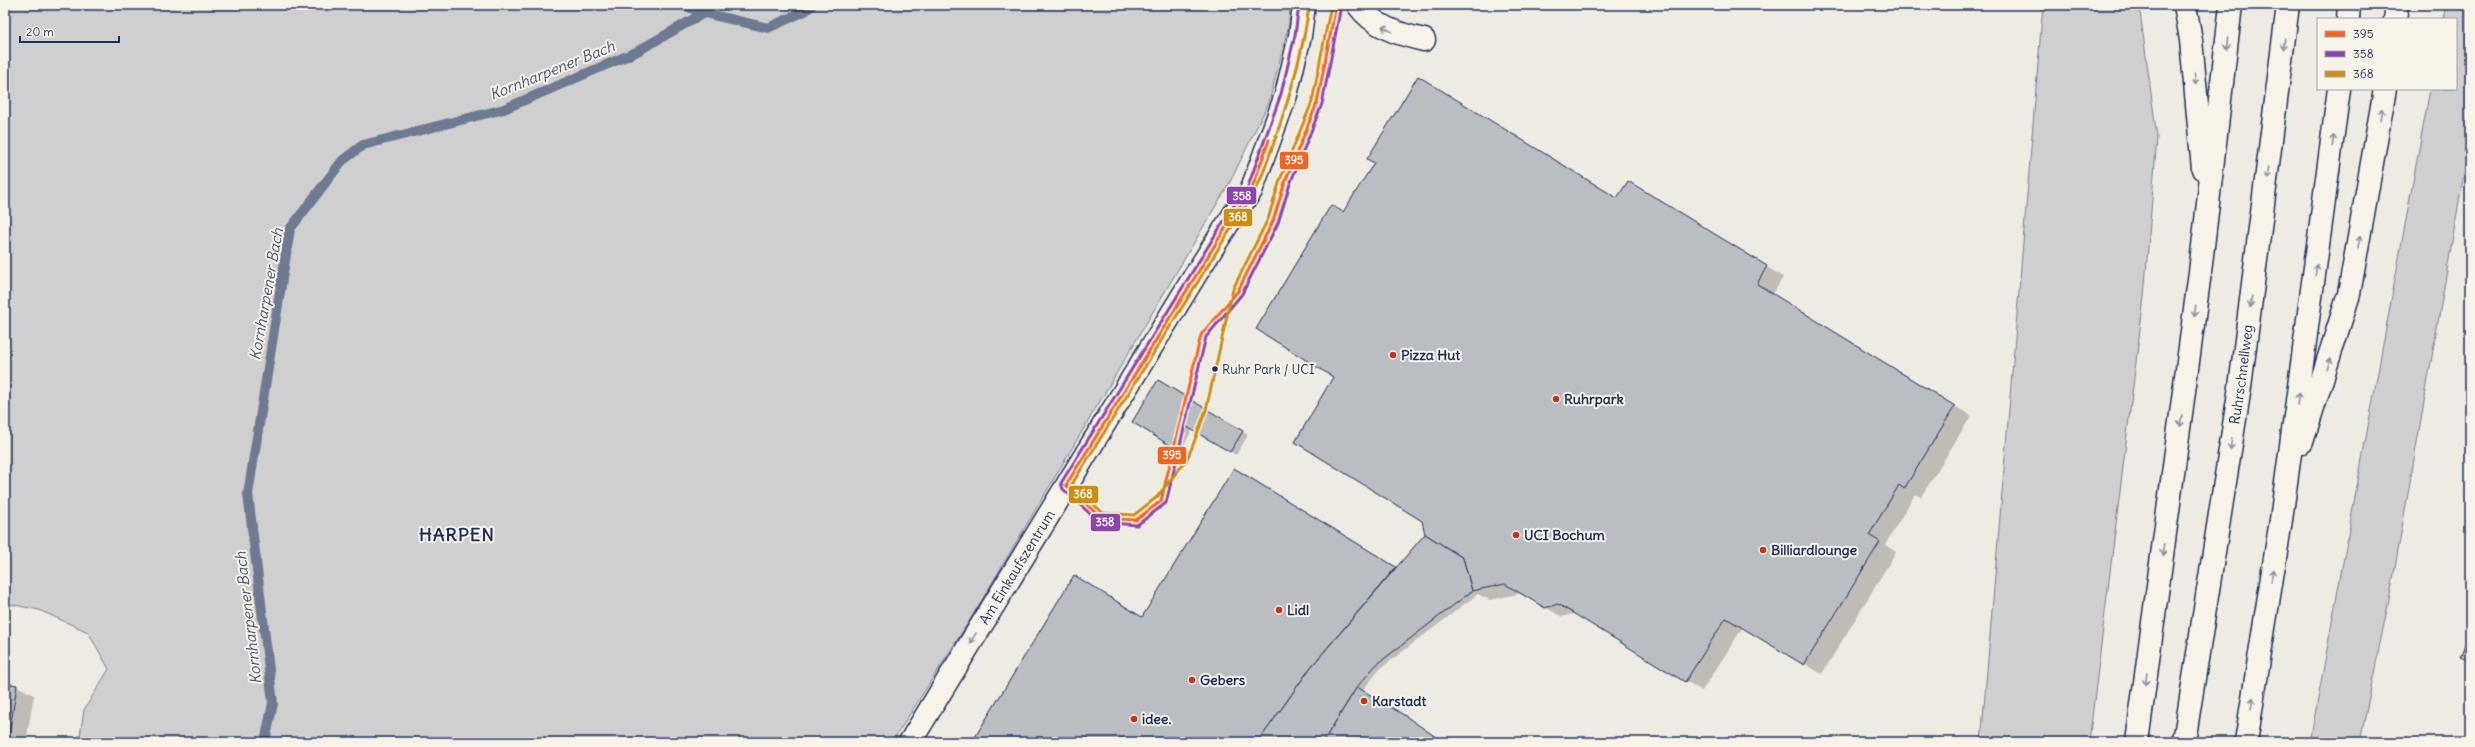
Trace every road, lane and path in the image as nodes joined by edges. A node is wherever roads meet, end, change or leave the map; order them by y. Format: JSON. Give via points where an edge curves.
{"nodes":[{"id":1,"x":1304,"y":5,"type":"edge"},
{"id":2,"x":1358,"y":5,"type":"edge"},
{"id":3,"x":2185,"y":5,"type":"edge"},
{"id":4,"x":2231,"y":5,"type":"edge"},
{"id":5,"x":2288,"y":5,"type":"edge"},
{"id":6,"x":2349,"y":5,"type":"edge"},
{"id":7,"x":2397,"y":5,"type":"edge"},
{"id":8,"x":2348,"y":18,"type":"edge"},
{"id":9,"x":2395,"y":18,"type":"edge"},
{"id":10,"x":1424,"y":40,"type":"dead end"},
{"id":11,"x":2339,"y":90,"type":"edge"},
{"id":12,"x":2385,"y":90,"type":"edge"},
{"id":13,"x":2200,"y":272,"type":"junction"},
{"id":14,"x":2281,"y":520,"type":"junction"},
{"id":15,"x":910,"y":742,"type":"edge"},
{"id":16,"x":2137,"y":742,"type":"edge"},
{"id":17,"x":2184,"y":742,"type":"edge"},
{"id":18,"x":2246,"y":742,"type":"edge"}],
"edges":[{"from":1,"to":15,"type":"main road","name":"Am Einkaufszentrum","one_way":true,"via":[[1300,36],[1286,95],[1251,191],[1236,211]]},
{"from":10,"to":2,"type":"main road","one_way":true,"via":[[1394,32],[1366,17]]},
{"from":3,"to":13,"type":"main road","one_way":true,"via":[[2191,40],[2203,165]]},
{"from":4,"to":13,"type":"main road","one_way":true},
{"from":5,"to":17,"type":"main road","name":"Ruhrschnellweg","one_way":true,"via":[[2240,387]]},
{"from":6,"to":8,"type":"main road"},
{"from":7,"to":9,"type":"main road"},
{"from":14,"to":11,"type":"main road","one_way":true},
{"from":14,"to":12,"type":"main road","one_way":true,"via":[[2291,475],[2349,294]]},
{"from":13,"to":16,"type":"main road","one_way":true},
{"from":18,"to":14,"type":"main road","one_way":true}]}
